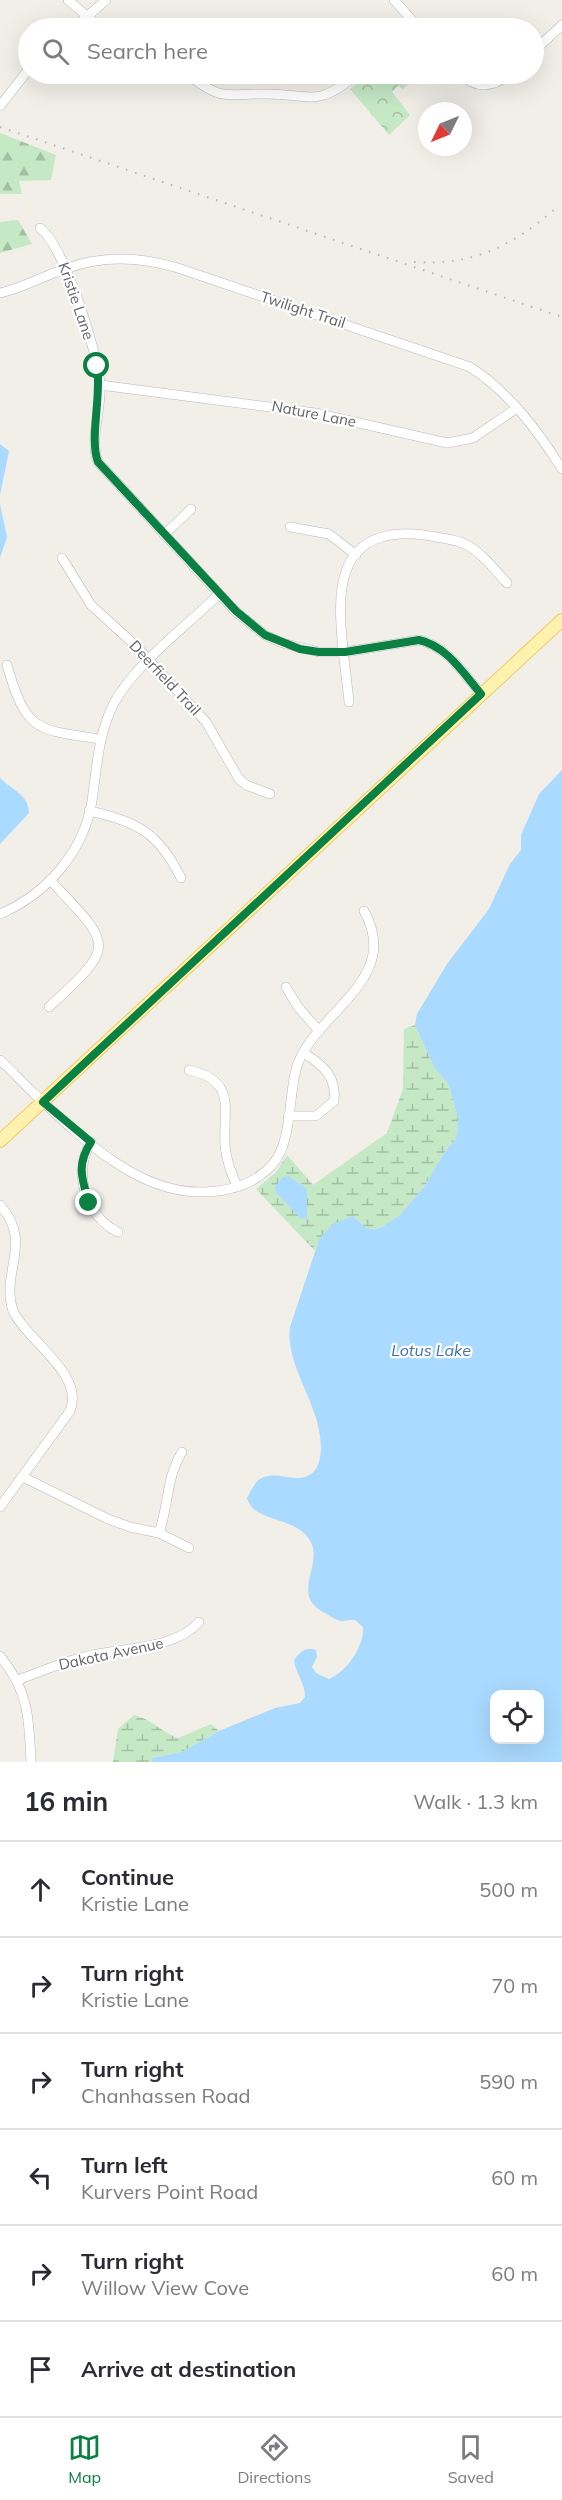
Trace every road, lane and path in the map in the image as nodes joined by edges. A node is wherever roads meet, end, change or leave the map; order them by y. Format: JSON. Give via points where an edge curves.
{"nodes":[{"id":1,"x":68,"y":0,"type":"edge"},
{"id":2,"x":106,"y":0,"type":"edge"},
{"id":3,"x":394,"y":0,"type":"edge"},
{"id":4,"x":88,"y":16,"type":"junction"},
{"id":5,"x":86,"y":18,"type":"edge"},
{"id":6,"x":407,"y":18,"type":"edge"},
{"id":7,"x":562,"y":25,"type":"edge"},
{"id":8,"x":544,"y":42,"type":"edge"},
{"id":9,"x":18,"y":83,"type":"edge"},
{"id":10,"x":203,"y":84,"type":"edge"},
{"id":11,"x":344,"y":84,"type":"edge"},
{"id":12,"x":0,"y":106,"type":"edge"},
{"id":13,"x":40,"y":228,"type":"dead end"},
{"id":14,"x":65,"y":268,"type":"junction"},
{"id":15,"x":0,"y":293,"type":"edge"},
{"id":16,"x":100,"y":385,"type":"junction"},
{"id":17,"x":517,"y":408,"type":"junction"},
{"id":18,"x":562,"y":470,"type":"edge"},
{"id":19,"x":191,"y":509,"type":"dead end"},
{"id":20,"x":291,"y":527,"type":"dead end"},
{"id":21,"x":164,"y":535,"type":"junction"},
{"id":22,"x":356,"y":555,"type":"junction"},
{"id":23,"x":62,"y":558,"type":"dead end"},
{"id":24,"x":507,"y":583,"type":"dead end"},
{"id":25,"x":219,"y":594,"type":"junction"},
{"id":26,"x":562,"y":620,"type":"edge"},
{"id":27,"x":345,"y":652,"type":"junction"},
{"id":28,"x":150,"y":660,"type":"junction"},
{"id":29,"x":7,"y":665,"type":"dead end"},
{"id":30,"x":481,"y":694,"type":"junction"},
{"id":31,"x":348,"y":702,"type":"dead end"},
{"id":32,"x":100,"y":739,"type":"junction"},
{"id":33,"x":270,"y":794,"type":"dead end"},
{"id":34,"x":89,"y":811,"type":"junction"},
{"id":35,"x":181,"y":878,"type":"dead end"},
{"id":36,"x":50,"y":880,"type":"junction"},
{"id":37,"x":364,"y":911,"type":"dead end"},
{"id":38,"x":0,"y":914,"type":"edge"},
{"id":39,"x":286,"y":987,"type":"dead end"},
{"id":40,"x":49,"y":1007,"type":"dead end"},
{"id":41,"x":319,"y":1031,"type":"junction"},
{"id":42,"x":304,"y":1053,"type":"junction"},
{"id":43,"x":0,"y":1060,"type":"edge"},
{"id":44,"x":189,"y":1070,"type":"dead end"},
{"id":45,"x":43,"y":1102,"type":"junction"},
{"id":46,"x":288,"y":1116,"type":"junction"},
{"id":47,"x":0,"y":1141,"type":"edge"},
{"id":48,"x":91,"y":1142,"type":"junction"},
{"id":49,"x":237,"y":1186,"type":"junction"},
{"id":50,"x":0,"y":1205,"type":"edge"},
{"id":51,"x":118,"y":1232,"type":"dead end"},
{"id":52,"x":182,"y":1452,"type":"dead end"},
{"id":53,"x":23,"y":1477,"type":"junction"},
{"id":54,"x":0,"y":1508,"type":"edge"},
{"id":55,"x":159,"y":1533,"type":"junction"},
{"id":56,"x":189,"y":1548,"type":"dead end"},
{"id":57,"x":199,"y":1622,"type":"dead end"},
{"id":58,"x":0,"y":1656,"type":"edge"},
{"id":59,"x":18,"y":1680,"type":"junction"},
{"id":60,"x":31,"y":1762,"type":"edge"}],
"edges":[{"from":1,"to":4,"type":"street"},
{"from":2,"to":4,"type":"street"},
{"from":3,"to":6,"type":"street"},
{"from":4,"to":5,"type":"street"},
{"from":7,"to":8,"type":"street"},
{"from":9,"to":12,"type":"street"},
{"from":10,"to":11,"type":"street","via":[[220,95],[274,94],[303,99],[331,94]]},
{"from":13,"to":14,"type":"street","name":"Kristie Lane","via":[[54,242]]},
{"from":14,"to":15,"type":"street","name":"Twilight Trail"},
{"from":14,"to":16,"type":"street","name":"Kristie Lane"},
{"from":14,"to":17,"type":"street","name":"Twilight Trail","via":[[115,259],[158,262],[178,268],[453,360],[486,377]]},
{"from":16,"to":17,"type":"street","name":"Nature Lane","via":[[315,413],[447,443],[481,434]]},
{"from":16,"to":21,"type":"street","name":"Kristie Lane","via":[[95,446],[98,462]]},
{"from":17,"to":18,"type":"street","name":"Twilight Trail"},
{"from":19,"to":21,"type":"street"},
{"from":20,"to":22,"type":"street","via":[[329,534]]},
{"from":21,"to":25,"type":"street","name":"Kristie Lane"},
{"from":22,"to":24,"type":"street","via":[[379,537],[418,533],[465,543],[482,555]]},
{"from":22,"to":27,"type":"street","via":[[341,588]]},
{"from":23,"to":28,"type":"street","name":"Deerfield Trail","via":[[91,605]]},
{"from":25,"to":27,"type":"street","name":"Kristie Lane","via":[[249,624],[282,643],[319,652]]},
{"from":25,"to":28,"type":"street"},
{"from":26,"to":30,"type":"main road"},
{"from":27,"to":30,"type":"street","name":"Kristie Lane","via":[[408,641],[430,642],[448,656]]},
{"from":27,"to":31,"type":"street"},
{"from":28,"to":32,"type":"street","via":[[116,700]]},
{"from":28,"to":33,"type":"street","name":"Deerfield Trail","via":[[206,722],[239,779]]},
{"from":29,"to":32,"type":"street","via":[[22,709],[38,726]]},
{"from":30,"to":45,"type":"main road"},
{"from":32,"to":34,"type":"street"},
{"from":34,"to":35,"type":"street","via":[[142,828],[166,850]]},
{"from":34,"to":36,"type":"street","via":[[81,838]]},
{"from":36,"to":38,"type":"street"},
{"from":36,"to":40,"type":"street","via":[[95,928],[99,946],[94,964]]},
{"from":37,"to":41,"type":"street","via":[[375,939],[366,974],[346,1003]]},
{"from":39,"to":41,"type":"street"},
{"from":41,"to":42,"type":"street"},
{"from":42,"to":46,"type":"street","via":[[297,1065]]},
{"from":42,"to":46,"type":"street","via":[[320,1063],[334,1081],[334,1101],[316,1116]]},
{"from":43,"to":45,"type":"street"},
{"from":44,"to":49,"type":"street","via":[[214,1080],[224,1092],[227,1164]]},
{"from":45,"to":47,"type":"main road"},
{"from":45,"to":48,"type":"street"},
{"from":46,"to":49,"type":"street","via":[[281,1151],[272,1165],[251,1182]]},
{"from":48,"to":49,"type":"street","via":[[149,1182],[201,1192]]},
{"from":48,"to":51,"type":"street","via":[[82,1156],[81,1175],[89,1203],[108,1227]]},
{"from":50,"to":53,"type":"street","via":[[15,1227],[8,1298],[14,1313],[68,1380],[74,1401]]},
{"from":52,"to":55,"type":"street","via":[[172,1468]]},
{"from":53,"to":54,"type":"street"},
{"from":53,"to":55,"type":"street","via":[[108,1519]]},
{"from":55,"to":56,"type":"street"},
{"from":57,"to":59,"type":"street","name":"Dakota Avenue","via":[[190,1632],[166,1643],[83,1657]]},
{"from":58,"to":59,"type":"street"},
{"from":59,"to":60,"type":"street","via":[[28,1707]]}]}
